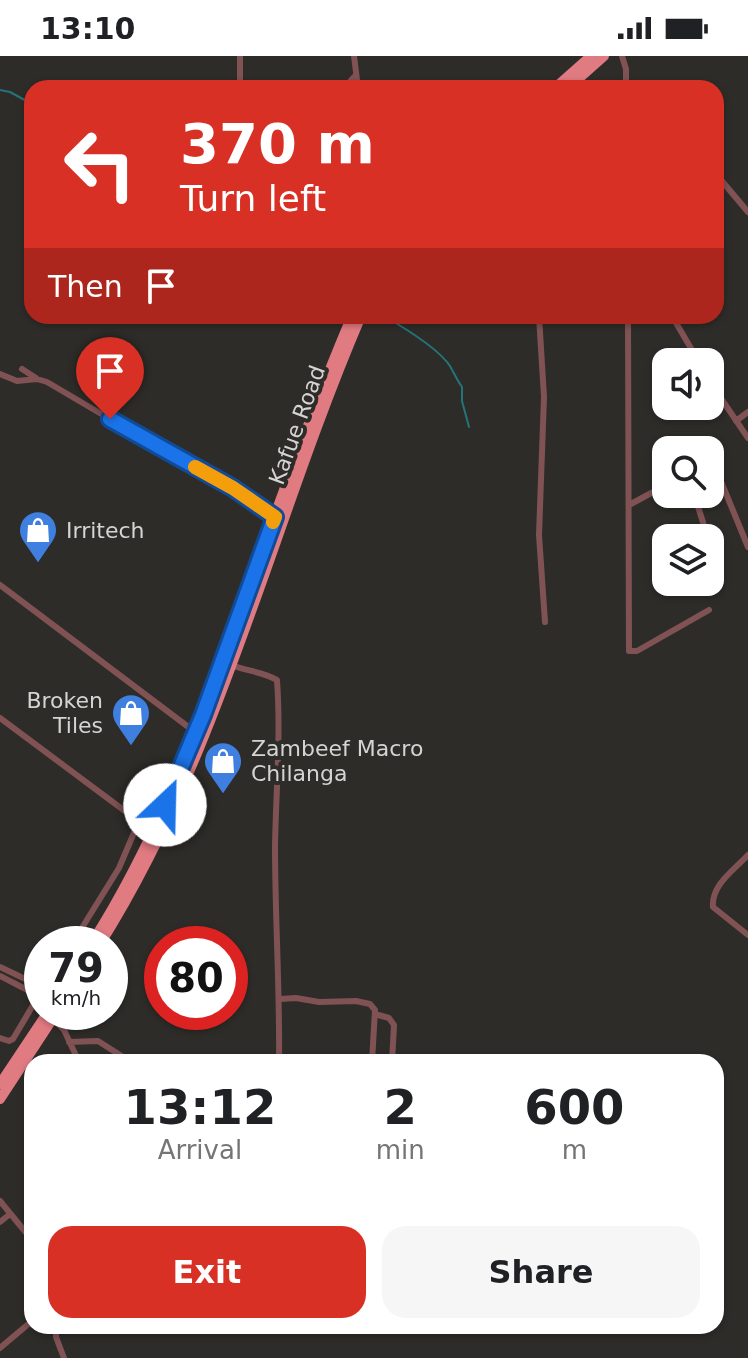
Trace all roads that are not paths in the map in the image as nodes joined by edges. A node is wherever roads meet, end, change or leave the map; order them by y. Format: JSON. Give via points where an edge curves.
{"nodes":[{"id":1,"x":240,"y":56,"type":"edge"},
{"id":2,"x":354,"y":56,"type":"edge"},
{"id":3,"x":591,"y":56,"type":"edge"},
{"id":4,"x":604,"y":56,"type":"edge"},
{"id":5,"x":622,"y":56,"type":"edge"},
{"id":6,"x":356,"y":75,"type":"junction"},
{"id":7,"x":240,"y":80,"type":"edge"},
{"id":8,"x":351,"y":80,"type":"edge"},
{"id":9,"x":357,"y":80,"type":"edge"},
{"id":10,"x":564,"y":80,"type":"edge"},
{"id":11,"x":577,"y":80,"type":"edge"},
{"id":12,"x":626,"y":80,"type":"edge"},
{"id":13,"x":724,"y":184,"type":"edge"},
{"id":14,"x":748,"y":212,"type":"edge"},
{"id":15,"x":349,"y":324,"type":"edge"},
{"id":16,"x":358,"y":324,"type":"edge"},
{"id":17,"x":539,"y":324,"type":"edge"},
{"id":18,"x":628,"y":324,"type":"edge"},
{"id":19,"x":677,"y":324,"type":"edge"},
{"id":20,"x":691,"y":348,"type":"edge"},
{"id":21,"x":22,"y":369,"type":"dead end"},
{"id":22,"x":0,"y":374,"type":"edge"},
{"id":23,"x":37,"y":379,"type":"junction"},
{"id":24,"x":724,"y":403,"type":"edge"},
{"id":25,"x":748,"y":412,"type":"edge"},
{"id":26,"x":736,"y":421,"type":"junction"},
{"id":27,"x":748,"y":438,"type":"edge"},
{"id":28,"x":724,"y":489,"type":"edge"},
{"id":29,"x":652,"y":493,"type":"edge"},
{"id":30,"x":629,"y":505,"type":"junction"},
{"id":31,"x":275,"y":517,"type":"junction"},
{"id":32,"x":748,"y":547,"type":"edge"},
{"id":33,"x":0,"y":585,"type":"edge"},
{"id":34,"x":709,"y":610,"type":"dead end"},
{"id":35,"x":545,"y":622,"type":"dead end"},
{"id":36,"x":231,"y":665,"type":"junction"},
{"id":37,"x":0,"y":718,"type":"edge"},
{"id":38,"x":196,"y":732,"type":"junction"},
{"id":39,"x":139,"y":821,"type":"junction"},
{"id":40,"x":153,"y":832,"type":"junction"},
{"id":41,"x":748,"y":855,"type":"edge"},
{"id":42,"x":88,"y":916,"type":"junction"},
{"id":43,"x":82,"y":926,"type":"edge"},
{"id":44,"x":103,"y":926,"type":"joint"},
{"id":45,"x":111,"y":926,"type":"edge"},
{"id":46,"x":748,"y":935,"type":"edge"},
{"id":47,"x":0,"y":967,"type":"edge"},
{"id":48,"x":0,"y":976,"type":"edge"},
{"id":49,"x":24,"y":982,"type":"edge"},
{"id":50,"x":24,"y":985,"type":"edge"},
{"id":51,"x":280,"y":999,"type":"junction"},
{"id":52,"x":375,"y":1014,"type":"junction"},
{"id":53,"x":24,"y":1021,"type":"edge"},
{"id":54,"x":41,"y":1030,"type":"edge"},
{"id":55,"x":43,"y":1030,"type":"edge"},
{"id":56,"x":64,"y":1030,"type":"edge"},
{"id":57,"x":0,"y":1038,"type":"edge"},
{"id":58,"x":69,"y":1042,"type":"junction"},
{"id":59,"x":28,"y":1054,"type":"edge"},
{"id":60,"x":75,"y":1054,"type":"edge"},
{"id":61,"x":118,"y":1054,"type":"edge"},
{"id":62,"x":279,"y":1054,"type":"edge"},
{"id":63,"x":372,"y":1054,"type":"edge"},
{"id":64,"x":392,"y":1054,"type":"edge"},
{"id":65,"x":24,"y":1061,"type":"edge"},
{"id":66,"x":0,"y":1084,"type":"edge"},
{"id":67,"x":0,"y":1099,"type":"edge"},
{"id":68,"x":0,"y":1201,"type":"edge"},
{"id":69,"x":10,"y":1214,"type":"junction"},
{"id":70,"x":0,"y":1222,"type":"edge"},
{"id":71,"x":24,"y":1231,"type":"edge"},
{"id":72,"x":24,"y":1328,"type":"edge"},
{"id":73,"x":56,"y":1334,"type":"edge"},
{"id":74,"x":0,"y":1348,"type":"edge"},
{"id":75,"x":64,"y":1358,"type":"edge"}],
"edges":[{"from":1,"to":7,"type":"street"},
{"from":2,"to":6,"type":"street"},
{"from":3,"to":10,"type":"highway"},
{"from":4,"to":11,"type":"highway"},
{"from":5,"to":12,"type":"street"},
{"from":6,"to":8,"type":"street"},
{"from":6,"to":9,"type":"street"},
{"from":13,"to":14,"type":"street"},
{"from":15,"to":31,"type":"highway","name":"Kafue Road"},
{"from":16,"to":36,"type":"highway","name":"Kafue Road"},
{"from":17,"to":35,"type":"street","via":[[544,397],[539,535]]},
{"from":18,"to":30,"type":"street"},
{"from":19,"to":20,"type":"street"},
{"from":21,"to":23,"type":"street"},
{"from":22,"to":23,"type":"street","via":[[19,381]]},
{"from":23,"to":31,"type":"street","via":[[223,482]]},
{"from":24,"to":26,"type":"street"},
{"from":25,"to":26,"type":"street"},
{"from":26,"to":27,"type":"street"},
{"from":28,"to":32,"type":"street"},
{"from":29,"to":30,"type":"street"},
{"from":30,"to":34,"type":"street","via":[[629,651]]},
{"from":31,"to":38,"type":"highway","name":"Kafue Road"},
{"from":33,"to":38,"type":"street"},
{"from":36,"to":45,"type":"highway","name":"Kafue Road","via":[[168,819]]},
{"from":36,"to":51,"type":"street","via":[[277,680]]},
{"from":37,"to":39,"type":"street"},
{"from":38,"to":40,"type":"highway","name":"Kafue Road"},
{"from":39,"to":40,"type":"street"},
{"from":39,"to":42,"type":"street","via":[[119,868]]},
{"from":40,"to":44,"type":"highway","name":"Kafue Road"},
{"from":41,"to":46,"type":"street","via":[[715,890],[713,899],[713,907]]},
{"from":42,"to":43,"type":"street"},
{"from":42,"to":44,"type":"street"},
{"from":47,"to":49,"type":"street"},
{"from":48,"to":50,"type":"street"},
{"from":51,"to":52,"type":"street","via":[[364,1002]]},
{"from":51,"to":62,"type":"street"},
{"from":52,"to":63,"type":"street"},
{"from":52,"to":64,"type":"street","via":[[394,1025]]},
{"from":53,"to":57,"type":"street","via":[[13,1039]]},
{"from":54,"to":66,"type":"highway"},
{"from":55,"to":59,"type":"highway"},
{"from":56,"to":58,"type":"street"},
{"from":58,"to":60,"type":"street"},
{"from":58,"to":61,"type":"street","via":[[98,1041]]},
{"from":65,"to":67,"type":"highway"},
{"from":68,"to":69,"type":"street"},
{"from":69,"to":70,"type":"street"},
{"from":69,"to":71,"type":"street"},
{"from":72,"to":74,"type":"street"},
{"from":73,"to":75,"type":"street"}]}
